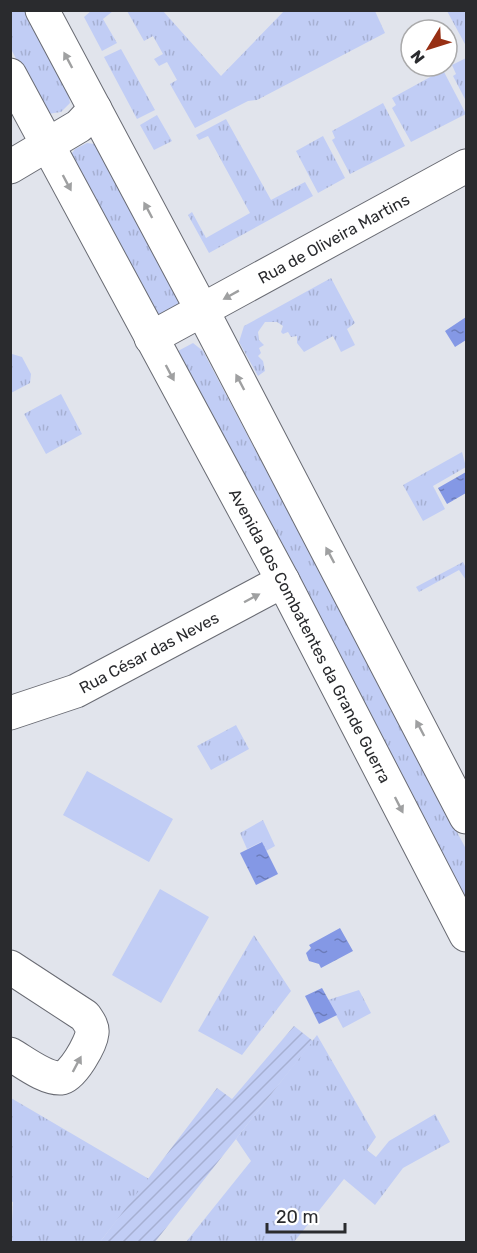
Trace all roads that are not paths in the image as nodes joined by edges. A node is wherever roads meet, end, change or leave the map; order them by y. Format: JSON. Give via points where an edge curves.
{"nodes":[{"id":1,"x":42,"y":10,"type":"edge"},
{"id":2,"x":10,"y":75,"type":"edge"},
{"id":3,"x":95,"y":109,"type":"junction"},
{"id":4,"x":47,"y":146,"type":"junction"},
{"id":5,"x":466,"y":166,"type":"edge"},
{"id":6,"x":10,"y":167,"type":"edge"},
{"id":7,"x":202,"y":310,"type":"junction"},
{"id":8,"x":151,"y":338,"type":"junction"},
{"id":9,"x":282,"y":581,"type":"junction"},
{"id":10,"x":10,"y":713,"type":"edge"},
{"id":11,"x":466,"y":817,"type":"edge"},
{"id":12,"x":466,"y":935,"type":"edge"},
{"id":13,"x":10,"y":967,"type":"edge"},
{"id":14,"x":10,"y":1054,"type":"edge"}],
"edges":[{"from":3,"to":1,"type":"main road","one_way":true},
{"from":2,"to":4,"type":"main road","name":"Avenida dos Combatentes da Grande Guerra"},
{"from":3,"to":4,"type":"main road","via":[[79,126]]},
{"from":7,"to":3,"type":"main road","one_way":true},
{"from":4,"to":6,"type":"main road"},
{"from":4,"to":8,"type":"main road","name":"Avenida dos Combatentes da Grande Guerra","one_way":true},
{"from":5,"to":7,"type":"main road","name":"Rua de Oliveira Martins","one_way":true},
{"from":7,"to":8,"type":"main road"},
{"from":11,"to":7,"type":"main road","one_way":true},
{"from":8,"to":9,"type":"main road","name":"Avenida dos Combatentes da Grande Guerra","one_way":true},
{"from":10,"to":9,"type":"main road","name":"Rua César das Neves","one_way":true,"via":[[76,691]]},
{"from":9,"to":12,"type":"main road","name":"Avenida dos Combatentes da Grande Guerra","one_way":true},
{"from":14,"to":13,"type":"main road","one_way":true,"via":[[53,1078],[64,1078],[72,1074],[93,1035],[85,1016]]}]}
